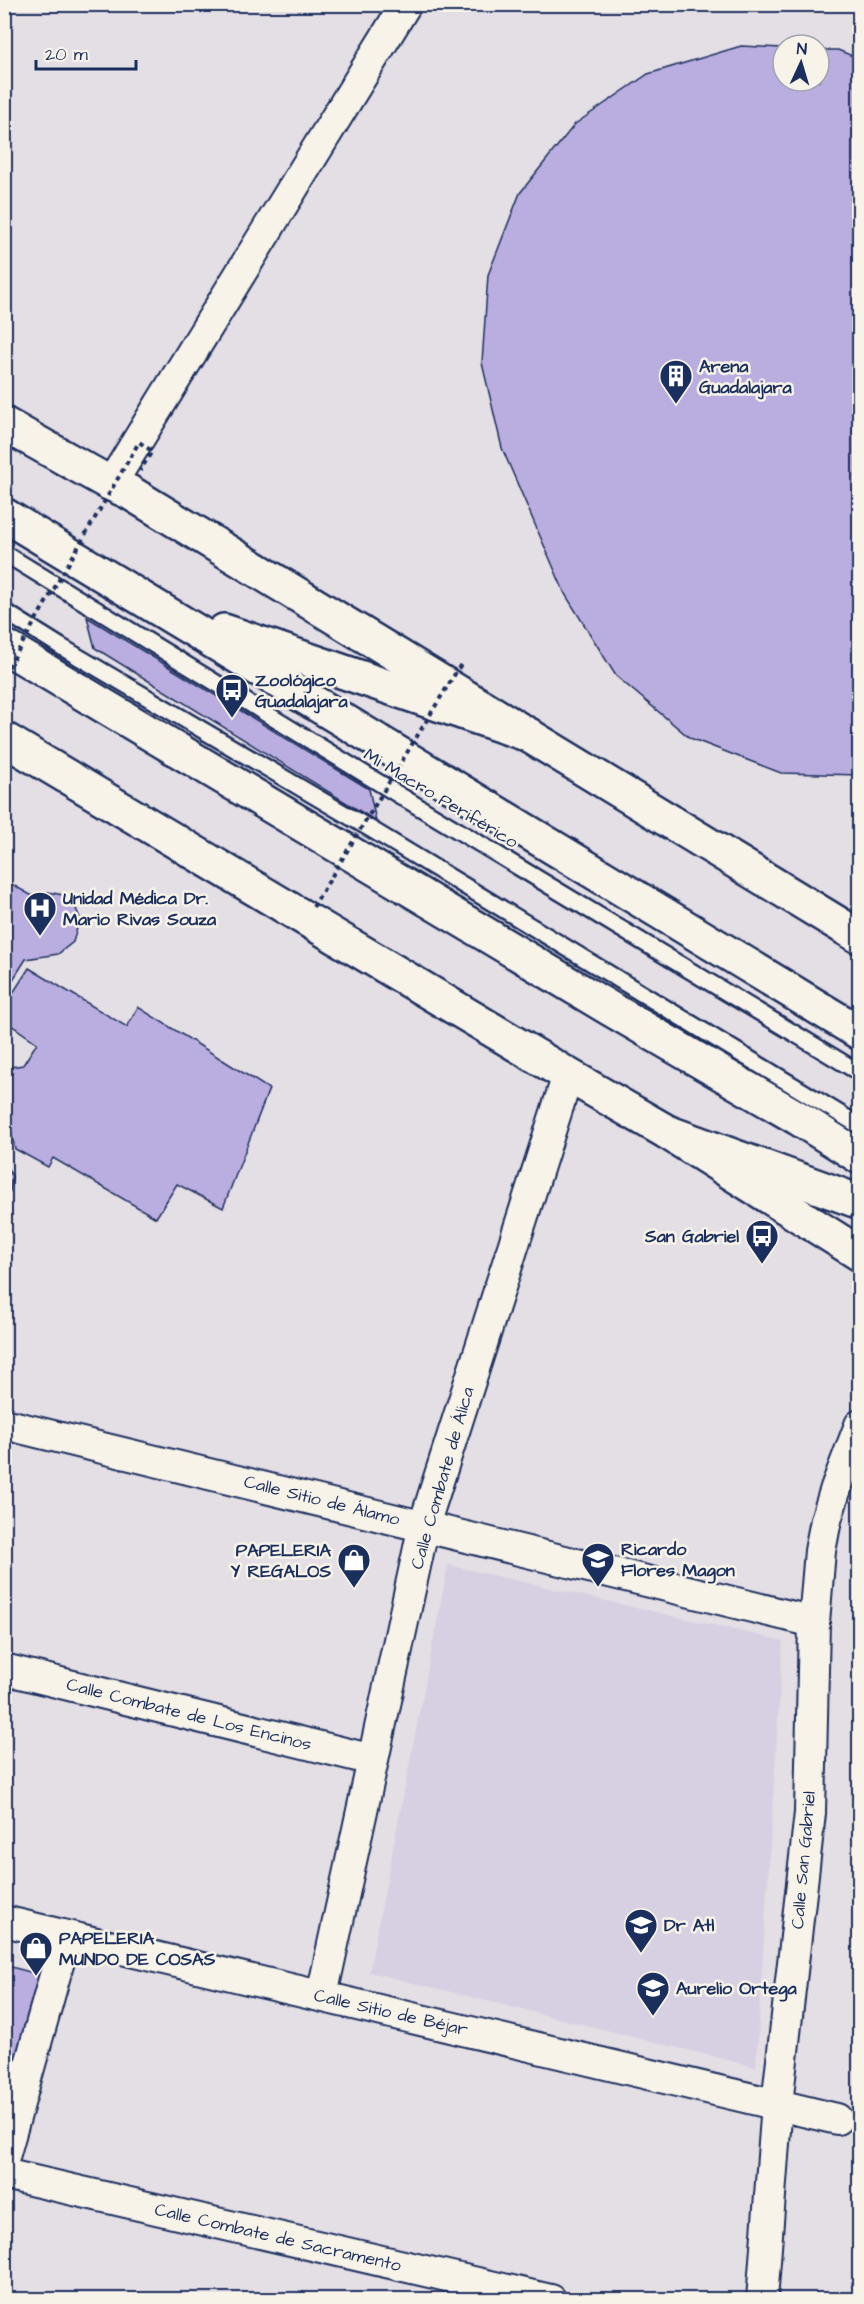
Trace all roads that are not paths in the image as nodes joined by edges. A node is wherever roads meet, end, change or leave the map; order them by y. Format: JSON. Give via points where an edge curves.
{"nodes":[{"id":1,"x":406,"y":4,"type":"edge"},
{"id":2,"x":4,"y":424,"type":"edge"},
{"id":3,"x":111,"y":484,"type":"junction"},
{"id":4,"x":4,"y":516,"type":"edge"},
{"id":5,"x":4,"y":553,"type":"edge"},
{"id":6,"x":4,"y":611,"type":"edge"},
{"id":7,"x":165,"y":611,"type":"junction"},
{"id":8,"x":4,"y":646,"type":"edge"},
{"id":9,"x":529,"y":735,"type":"junction"},
{"id":10,"x":4,"y":739,"type":"edge"},
{"id":11,"x":860,"y":937,"type":"edge"},
{"id":12,"x":860,"y":1033,"type":"edge"},
{"id":13,"x":860,"y":1073,"type":"edge"},
{"id":14,"x":568,"y":1075,"type":"junction"},
{"id":15,"x":860,"y":1126,"type":"edge"},
{"id":16,"x":667,"y":1132,"type":"junction"},
{"id":17,"x":860,"y":1157,"type":"edge"},
{"id":18,"x":860,"y":1202,"type":"edge"},
{"id":19,"x":860,"y":1254,"type":"edge"},
{"id":20,"x":4,"y":1424,"type":"edge"},
{"id":21,"x":860,"y":1425,"type":"edge"},
{"id":22,"x":424,"y":1525,"type":"junction"},
{"id":23,"x":814,"y":1622,"type":"junction"},
{"id":24,"x":4,"y":1669,"type":"edge"},
{"id":25,"x":373,"y":1760,"type":"junction"},
{"id":26,"x":4,"y":1921,"type":"edge"},
{"id":27,"x":66,"y":1936,"type":"junction"},
{"id":28,"x":322,"y":1995,"type":"junction"},
{"id":29,"x":777,"y":2104,"type":"junction"},
{"id":30,"x":837,"y":2119,"type":"dead end"},
{"id":31,"x":4,"y":2157,"type":"edge"},
{"id":32,"x":4,"y":2174,"type":"edge"},
{"id":33,"x":551,"y":2300,"type":"edge"},
{"id":34,"x":762,"y":2300,"type":"edge"}],
"edges":[{"from":1,"to":3,"type":"street"},
{"from":2,"to":3,"type":"main road"},
{"from":3,"to":9,"type":"main road"},
{"from":4,"to":7,"type":"main road"},
{"from":5,"to":13,"type":"lane","name":"Mi Macro Periférico"},
{"from":6,"to":15,"type":"lane"},
{"from":7,"to":9,"type":"main road"},
{"from":7,"to":12,"type":"main road"},
{"from":8,"to":17,"type":"main road"},
{"from":9,"to":11,"type":"main road"},
{"from":10,"to":14,"type":"main road"},
{"from":14,"to":16,"type":"main road"},
{"from":14,"to":22,"type":"street","name":"Calle Combate de Álica"},
{"from":16,"to":18,"type":"main road"},
{"from":16,"to":19,"type":"main road"},
{"from":20,"to":22,"type":"street","name":"Calle Sitio de Álamo"},
{"from":21,"to":23,"type":"street","name":"Calle San Gabriel","via":[[826,1520]]},
{"from":22,"to":23,"type":"street","name":"Calle Sitio de Álamo"},
{"from":22,"to":25,"type":"street","name":"Calle Combate de Álica"},
{"from":23,"to":29,"type":"street","name":"Calle San Gabriel","via":[[810,1814]]},
{"from":24,"to":25,"type":"street","name":"Calle Combate de Los Encinos"},
{"from":25,"to":28,"type":"street","name":"Calle Combate de Álica"},
{"from":26,"to":27,"type":"street","name":"Calle Sitio de Béjar"},
{"from":27,"to":28,"type":"street","name":"Calle Sitio de Béjar"},
{"from":27,"to":31,"type":"street"},
{"from":28,"to":29,"type":"street","name":"Calle Sitio de Béjar"},
{"from":29,"to":30,"type":"street","name":"Calle Sitio de Béjar"},
{"from":29,"to":34,"type":"street","name":"Calle San Gabriel"},
{"from":32,"to":33,"type":"street","name":"Calle Combate de Sacramento"}]}
